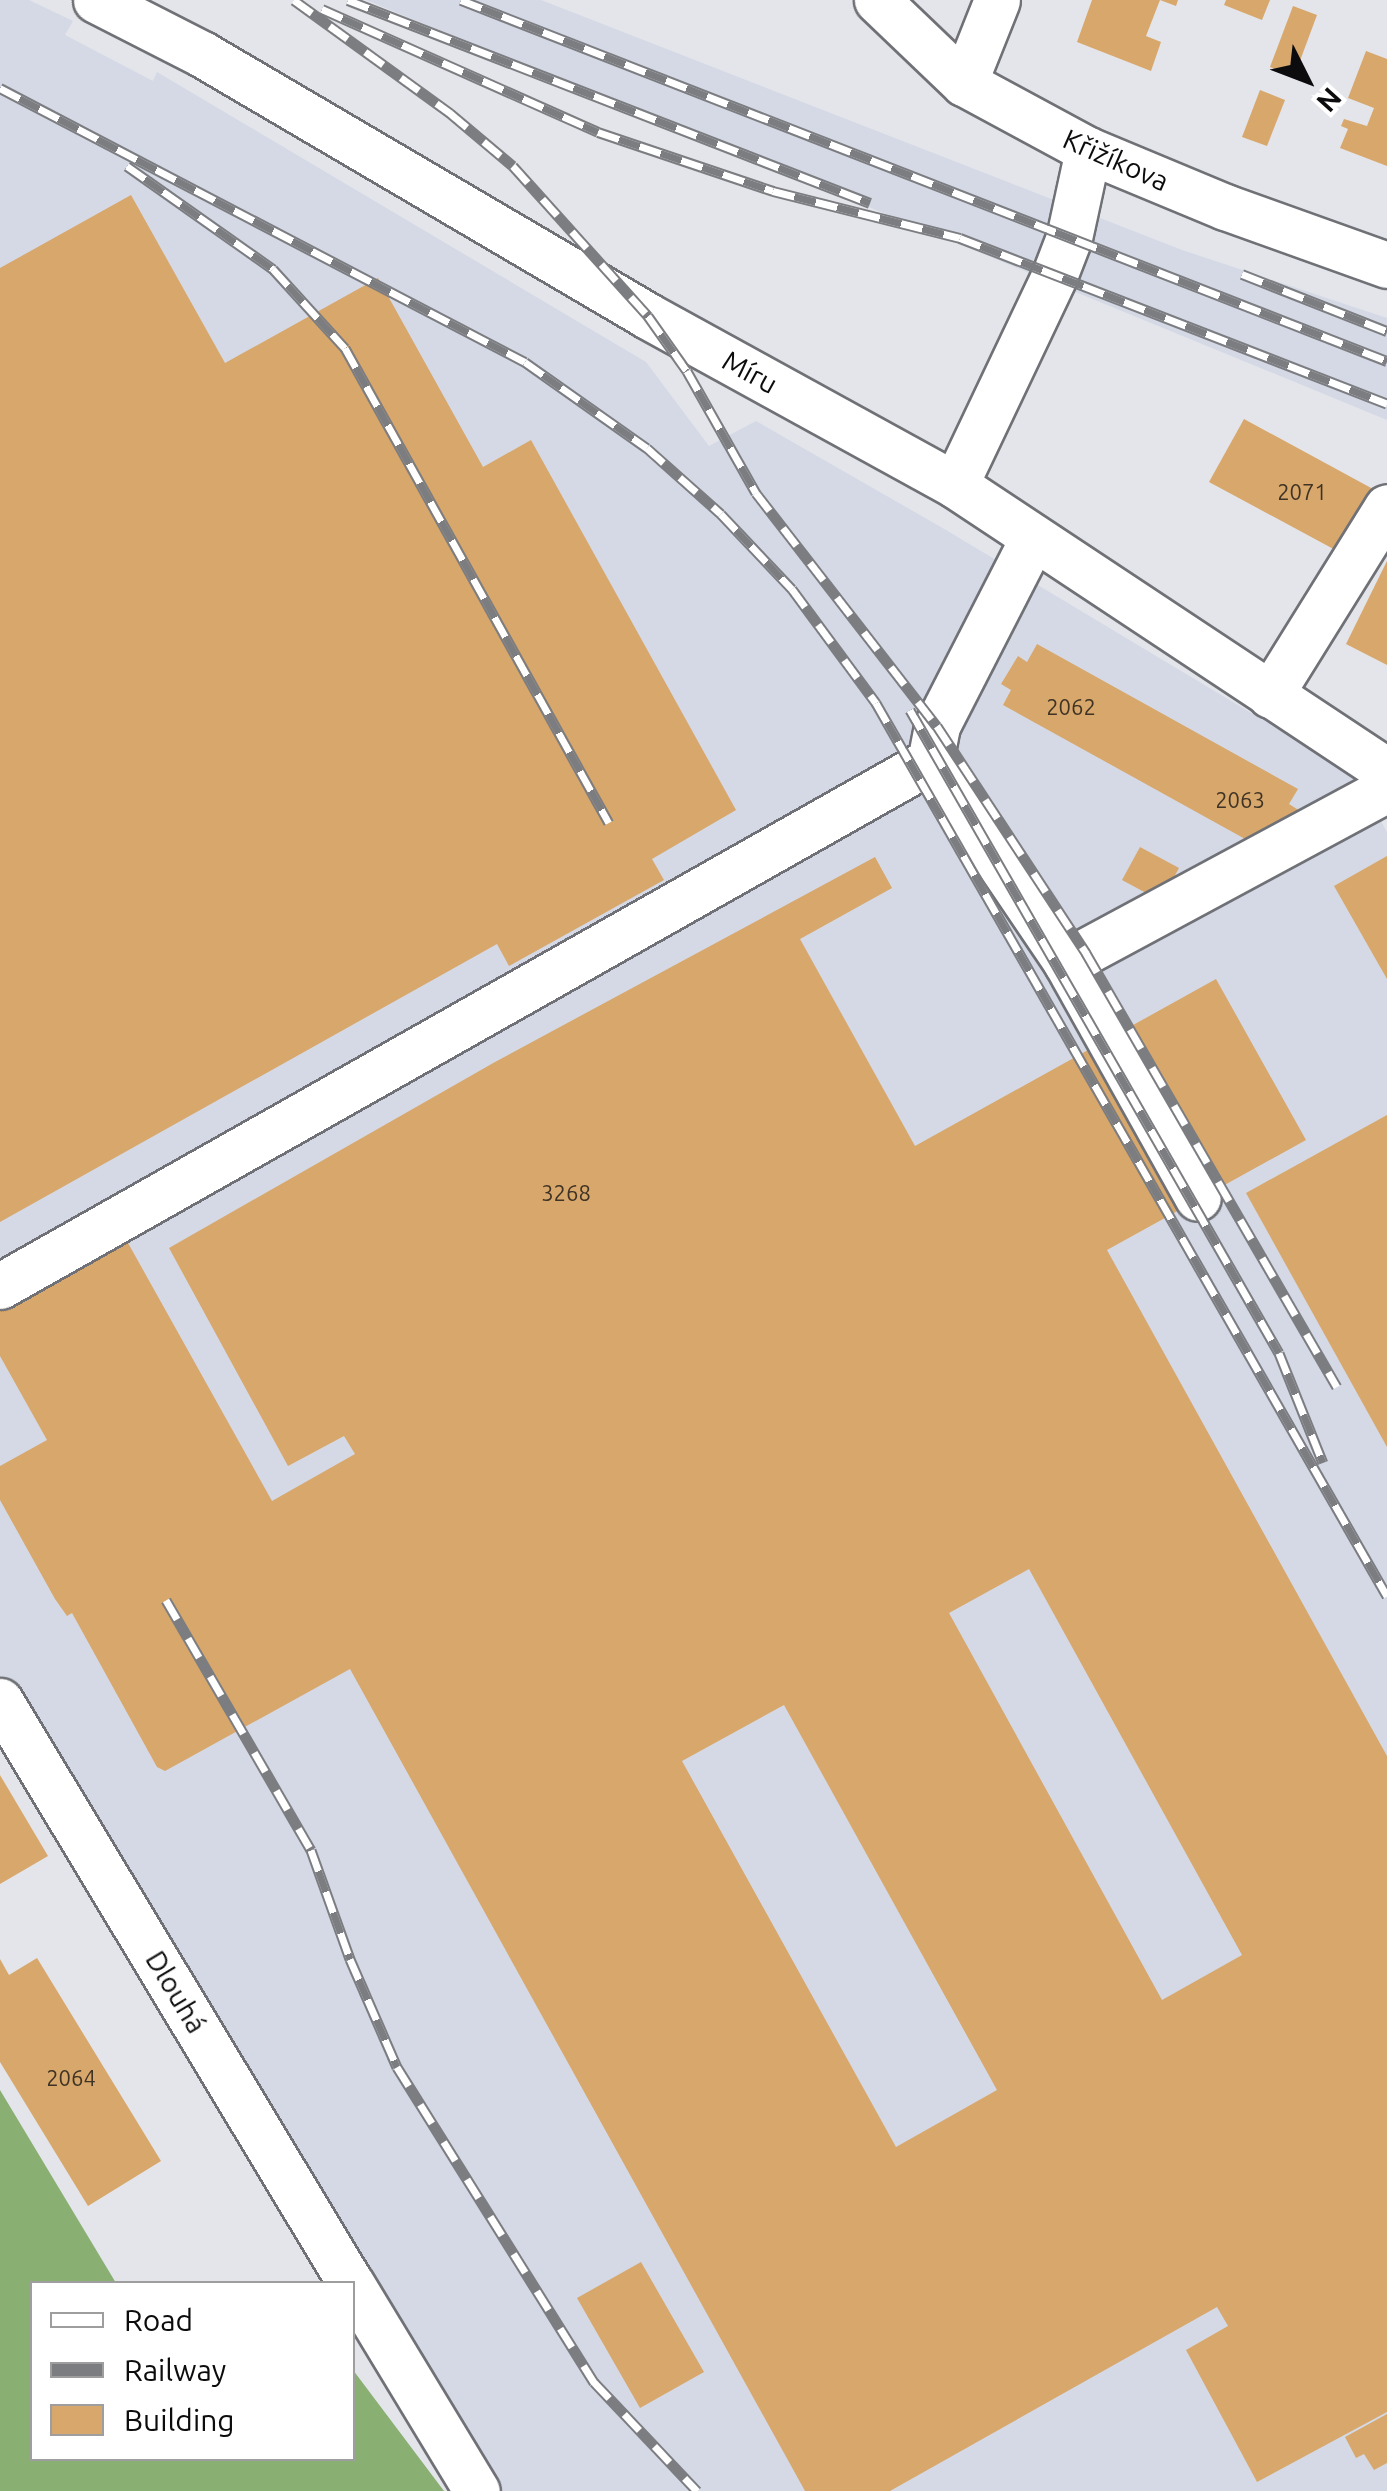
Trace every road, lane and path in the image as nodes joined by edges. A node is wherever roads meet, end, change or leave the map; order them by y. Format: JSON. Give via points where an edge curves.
{"nodes":[{"id":1,"x":96,"y":0,"type":"edge"},
{"id":2,"x":877,"y":0,"type":"edge"},
{"id":3,"x":997,"y":0,"type":"edge"},
{"id":4,"x":964,"y":83,"type":"junction"},
{"id":5,"x":1088,"y":150,"type":"junction"},
{"id":6,"x":1387,"y":265,"type":"edge"},
{"id":7,"x":955,"y":484,"type":"junction"},
{"id":8,"x":1387,"y":507,"type":"edge"},
{"id":9,"x":1033,"y":538,"type":"junction"},
{"id":10,"x":1270,"y":694,"type":"junction"},
{"id":11,"x":930,"y":761,"type":"junction"},
{"id":12,"x":1387,"y":770,"type":"edge"},
{"id":13,"x":1387,"y":789,"type":"edge"},
{"id":14,"x":1066,"y":962,"type":"junction"},
{"id":15,"x":1198,"y":1198,"type":"dead end"},
{"id":16,"x":0,"y":1286,"type":"edge"},
{"id":17,"x":0,"y":1701,"type":"edge"},
{"id":18,"x":350,"y":2281,"type":"edge"},
{"id":19,"x":355,"y":2289,"type":"edge"},
{"id":20,"x":477,"y":2491,"type":"edge"}],
"edges":[{"from":1,"to":7,"type":"street","name":"Míru"},
{"from":2,"to":4,"type":"street","name":"Křižíkova"},
{"from":3,"to":4,"type":"street"},
{"from":4,"to":5,"type":"street","name":"Křižíkova"},
{"from":5,"to":6,"type":"street","name":"Křižíkova"},
{"from":5,"to":7,"type":"street","via":[[1056,274]]},
{"from":7,"to":9,"type":"street","name":"Míru"},
{"from":8,"to":10,"type":"street"},
{"from":9,"to":10,"type":"street","name":"Míru"},
{"from":9,"to":11,"type":"street","via":[[938,726]]},
{"from":10,"to":12,"type":"street","name":"Míru"},
{"from":11,"to":14,"type":"street"},
{"from":11,"to":16,"type":"street"},
{"from":13,"to":14,"type":"street"},
{"from":14,"to":15,"type":"street"},
{"from":17,"to":18,"type":"street","name":"Dlouhá"},
{"from":19,"to":20,"type":"street","name":"Dlouhá"}]}
